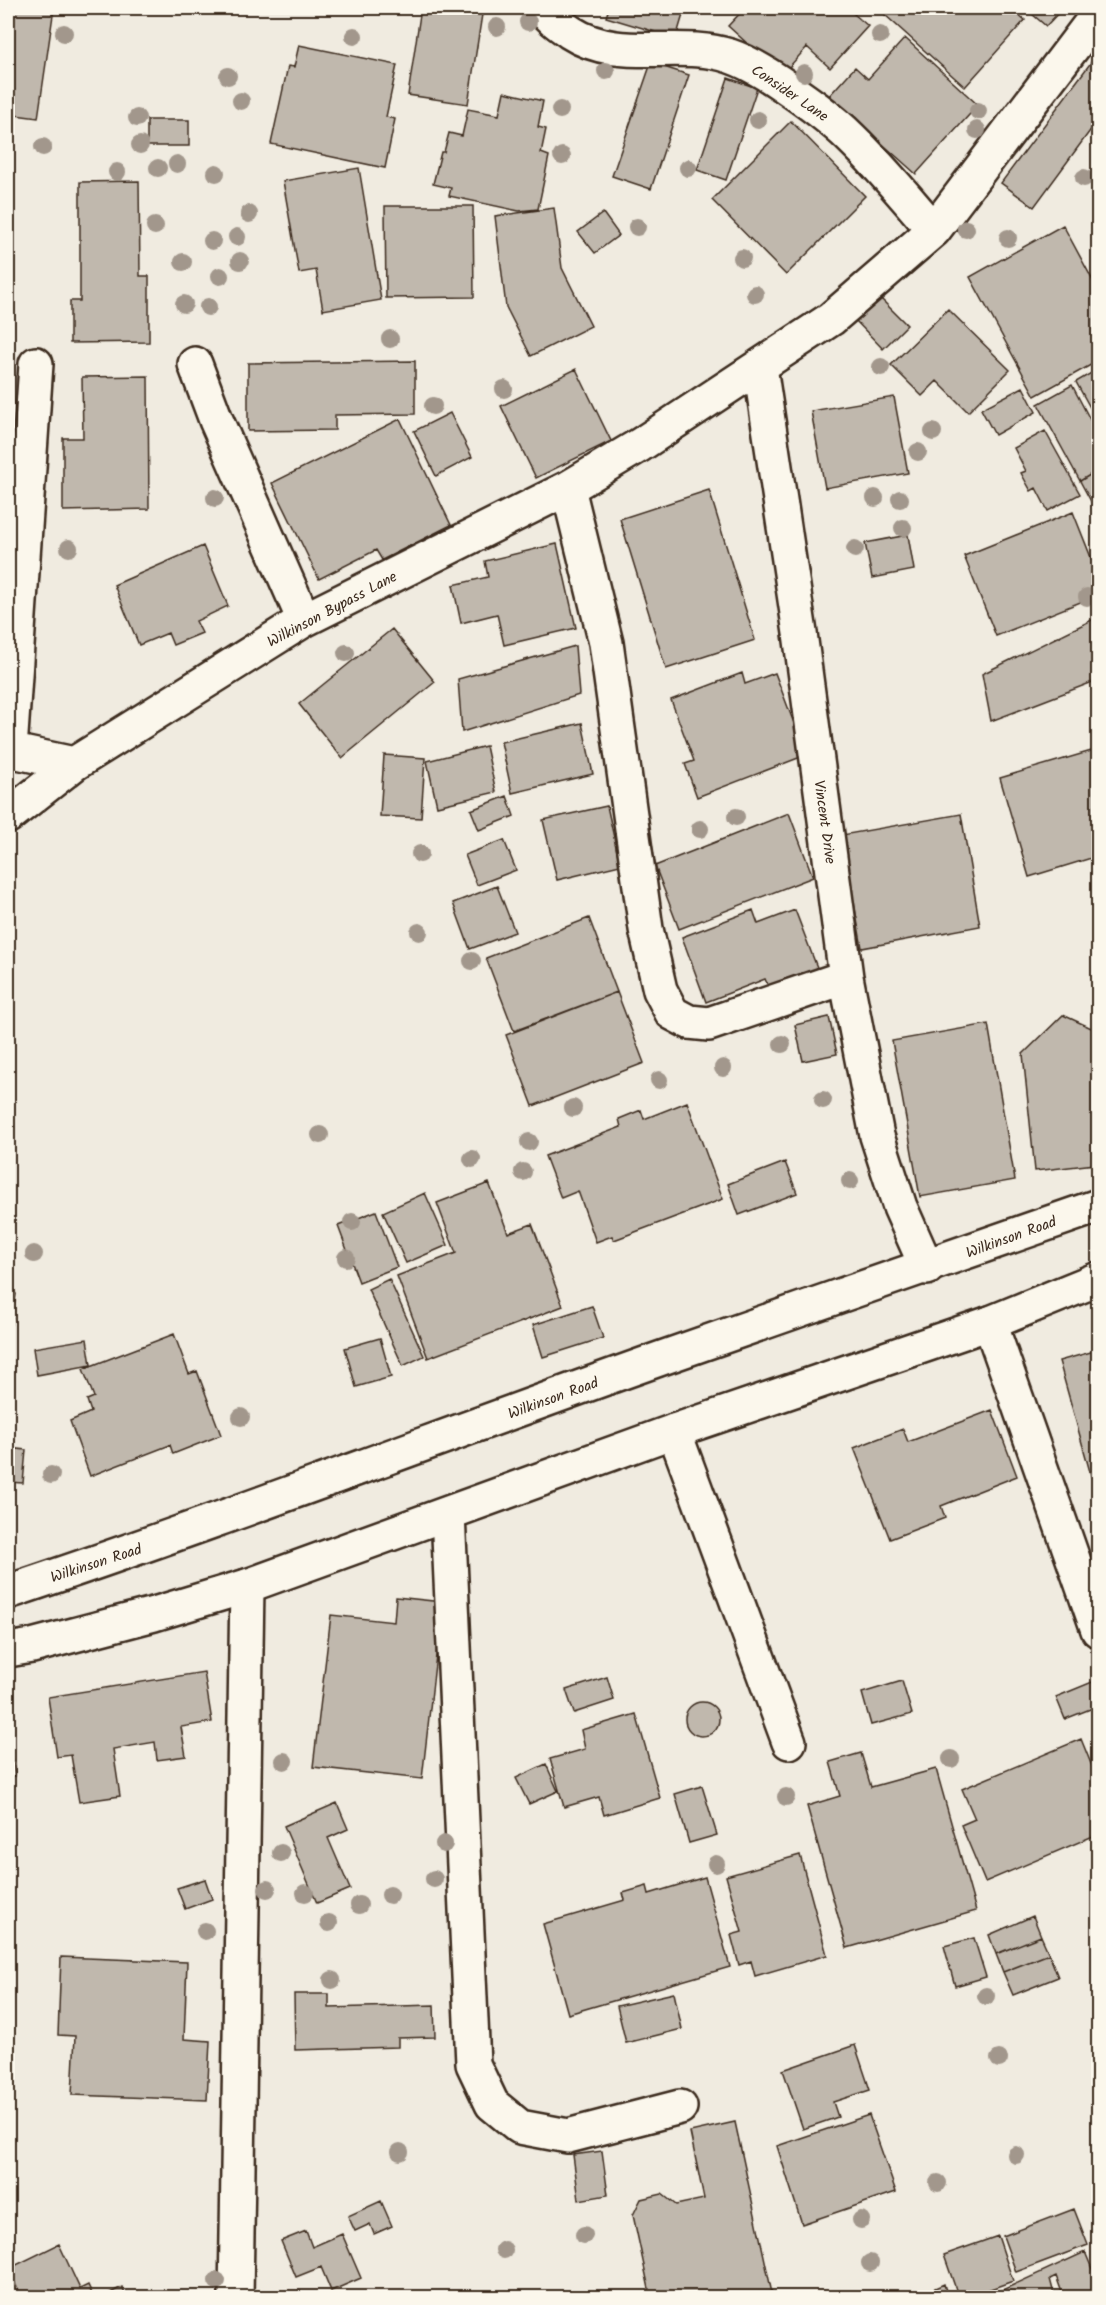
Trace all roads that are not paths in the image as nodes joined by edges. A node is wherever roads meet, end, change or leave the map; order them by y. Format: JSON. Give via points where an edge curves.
{"nodes":[{"id":1,"x":543,"y":8,"type":"edge"},
{"id":2,"x":1098,"y":14,"type":"edge"},
{"id":3,"x":934,"y":230,"type":"junction"},
{"id":4,"x":36,"y":364,"type":"dead end"},
{"id":5,"x":195,"y":364,"type":"dead end"},
{"id":6,"x":760,"y":367,"type":"junction"},
{"id":7,"x":568,"y":488,"type":"junction"},
{"id":8,"x":304,"y":620,"type":"junction"},
{"id":9,"x":9,"y":750,"type":"edge"},
{"id":10,"x":74,"y":764,"type":"junction"},
{"id":11,"x":8,"y":816,"type":"edge"},
{"id":12,"x":846,"y":977,"type":"junction"},
{"id":13,"x":1098,"y":1206,"type":"edge"},
{"id":14,"x":927,"y":1268,"type":"junction"},
{"id":15,"x":1098,"y":1278,"type":"edge"},
{"id":16,"x":990,"y":1323,"type":"junction"},
{"id":17,"x":674,"y":1431,"type":"junction"},
{"id":18,"x":448,"y":1514,"type":"junction"},
{"id":19,"x":247,"y":1586,"type":"junction"},
{"id":20,"x":8,"y":1592,"type":"edge"},
{"id":21,"x":1098,"y":1630,"type":"edge"},
{"id":22,"x":8,"y":1650,"type":"edge"},
{"id":23,"x":789,"y":1742,"type":"dead end"},
{"id":24,"x":680,"y":2107,"type":"dead end"},
{"id":25,"x":236,"y":2298,"type":"edge"}],
"edges":[{"from":1,"to":3,"type":"street","name":"Consider Lane","via":[[551,19],[578,37],[606,47],[635,51],[701,50],[731,56],[759,69],[802,97],[850,137]]},
{"from":2,"to":3,"type":"street","name":"Wilkinson Bypass Lane"},
{"from":3,"to":6,"type":"street","name":"Wilkinson Bypass Lane","via":[[831,319]]},
{"from":4,"to":9,"type":"street"},
{"from":5,"to":8,"type":"street"},
{"from":6,"to":7,"type":"street","name":"Wilkinson Bypass Lane"},
{"from":6,"to":12,"type":"street","name":"Vincent Drive"},
{"from":7,"to":8,"type":"street","name":"Wilkinson Bypass Lane"},
{"from":7,"to":12,"type":"street","via":[[606,643],[646,929],[660,990],[672,1013],[689,1022],[709,1024]]},
{"from":8,"to":10,"type":"street","name":"Wilkinson Bypass Lane"},
{"from":9,"to":10,"type":"street"},
{"from":10,"to":11,"type":"street","name":"Wilkinson Bypass Lane"},
{"from":12,"to":14,"type":"street","name":"Vincent Drive","via":[[877,1136],[900,1207]]},
{"from":13,"to":14,"type":"street","name":"Wilkinson Road"},
{"from":14,"to":20,"type":"street","name":"Wilkinson Road"},
{"from":15,"to":16,"type":"street"},
{"from":16,"to":17,"type":"street"},
{"from":16,"to":21,"type":"street"},
{"from":17,"to":18,"type":"street"},
{"from":17,"to":23,"type":"street"},
{"from":18,"to":19,"type":"street"},
{"from":18,"to":24,"type":"street","via":[[473,2064],[492,2104],[520,2127],[568,2136]]},
{"from":19,"to":22,"type":"street","via":[[143,1617]]},
{"from":19,"to":25,"type":"street"}]}
